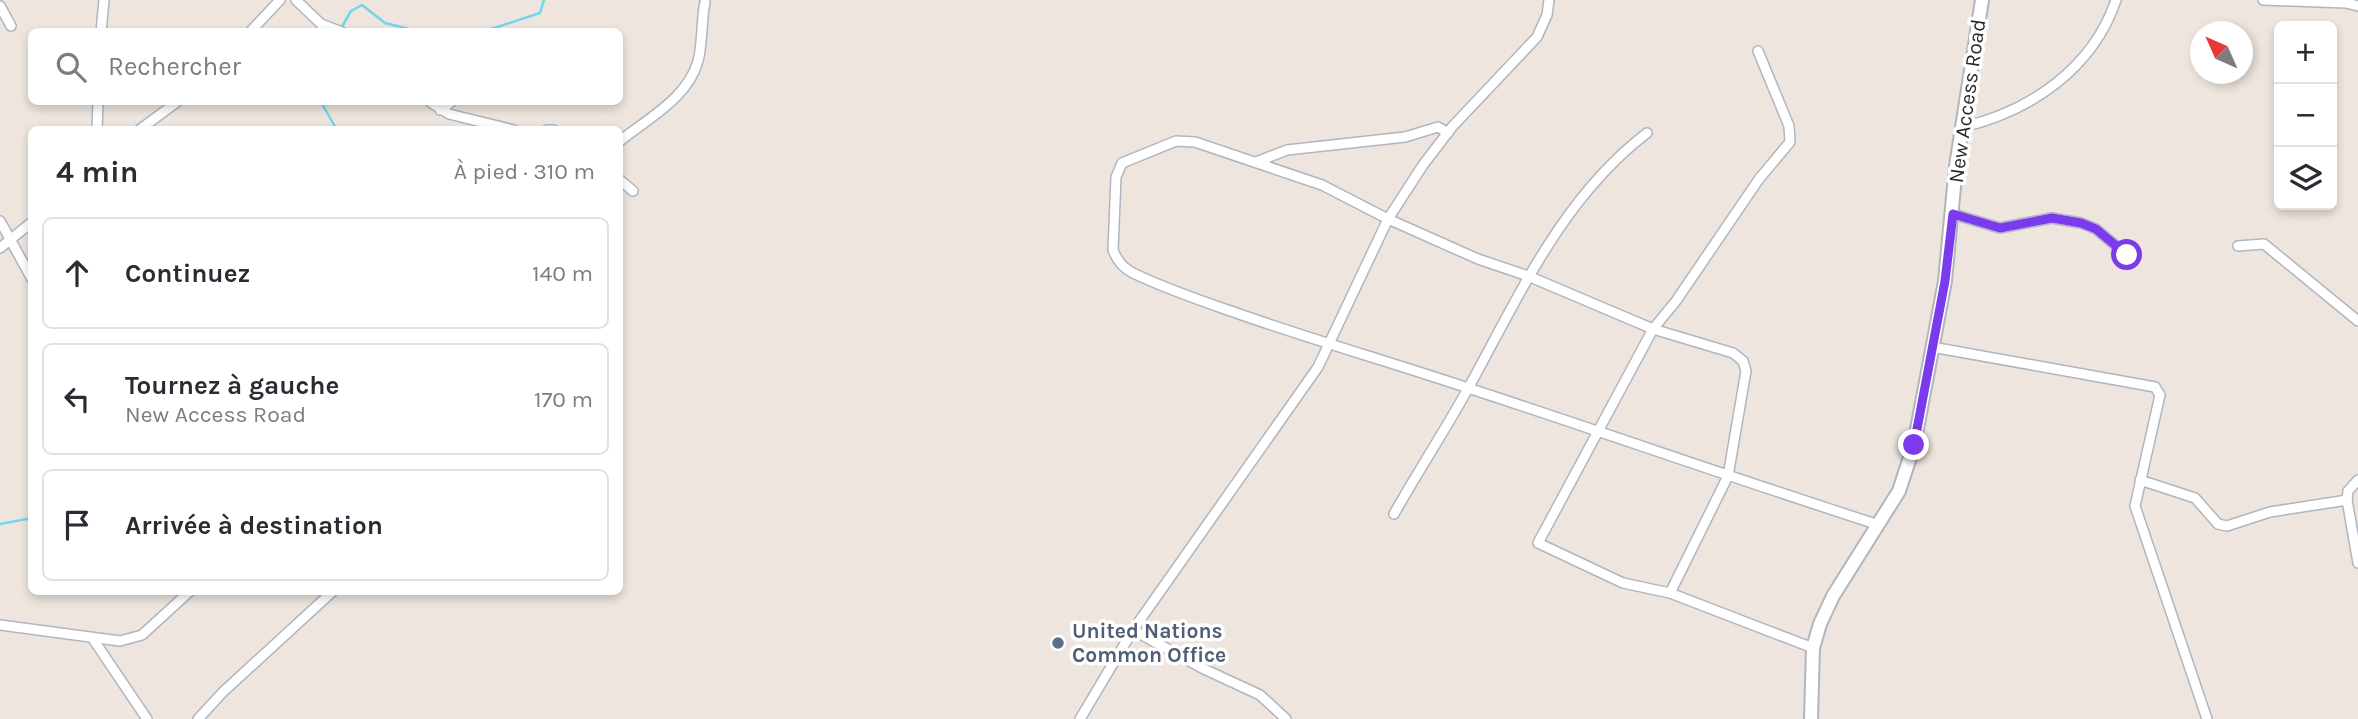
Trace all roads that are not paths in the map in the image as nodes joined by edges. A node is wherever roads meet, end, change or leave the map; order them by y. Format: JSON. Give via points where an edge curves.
{"nodes":[{"id":1,"x":104,"y":0,"type":"edge"},
{"id":2,"x":280,"y":0,"type":"edge"},
{"id":3,"x":296,"y":0,"type":"edge"},
{"id":4,"x":1549,"y":0,"type":"edge"},
{"id":5,"x":1982,"y":0,"type":"edge"},
{"id":6,"x":2116,"y":0,"type":"edge"},
{"id":7,"x":2263,"y":0,"type":"edge"},
{"id":8,"x":2346,"y":1,"type":"edge"},
{"id":9,"x":705,"y":2,"type":"dead end"},
{"id":10,"x":0,"y":6,"type":"edge"},
{"id":11,"x":2358,"y":6,"type":"edge"},
{"id":12,"x":10,"y":26,"type":"dead end"},
{"id":13,"x":101,"y":28,"type":"edge"},
{"id":14,"x":254,"y":28,"type":"edge"},
{"id":15,"x":332,"y":28,"type":"edge"},
{"id":16,"x":1758,"y":51,"type":"dead end"},
{"id":17,"x":98,"y":105,"type":"edge"},
{"id":18,"x":173,"y":105,"type":"edge"},
{"id":19,"x":434,"y":105,"type":"edge"},
{"id":20,"x":447,"y":105,"type":"edge"},
{"id":21,"x":440,"y":110,"type":"junction"},
{"id":22,"x":97,"y":126,"type":"edge"},
{"id":23,"x":144,"y":126,"type":"edge"},
{"id":24,"x":499,"y":126,"type":"edge"},
{"id":25,"x":1963,"y":127,"type":"junction"},
{"id":26,"x":1448,"y":132,"type":"junction"},
{"id":27,"x":1647,"y":133,"type":"dead end"},
{"id":28,"x":623,"y":139,"type":"edge"},
{"id":29,"x":1256,"y":162,"type":"junction"},
{"id":30,"x":623,"y":182,"type":"edge"},
{"id":31,"x":634,"y":191,"type":"dead end"},
{"id":32,"x":1953,"y":214,"type":"junction"},
{"id":33,"x":1388,"y":219,"type":"junction"},
{"id":34,"x":0,"y":221,"type":"edge"},
{"id":35,"x":28,"y":225,"type":"edge"},
{"id":36,"x":10,"y":241,"type":"junction"},
{"id":37,"x":2238,"y":246,"type":"dead end"},
{"id":38,"x":0,"y":248,"type":"edge"},
{"id":39,"x":2127,"y":255,"type":"dead end"},
{"id":40,"x":28,"y":272,"type":"edge"},
{"id":41,"x":1528,"y":276,"type":"junction"},
{"id":42,"x":2358,"y":321,"type":"edge"},
{"id":43,"x":1653,"y":329,"type":"junction"},
{"id":44,"x":1329,"y":345,"type":"junction"},
{"id":45,"x":1932,"y":347,"type":"junction"},
{"id":46,"x":1469,"y":388,"type":"junction"},
{"id":47,"x":1598,"y":433,"type":"junction"},
{"id":48,"x":1728,"y":477,"type":"junction"},
{"id":49,"x":2140,"y":480,"type":"junction"},
{"id":50,"x":2358,"y":480,"type":"edge"},
{"id":51,"x":2347,"y":500,"type":"junction"},
{"id":52,"x":1394,"y":514,"type":"dead end"},
{"id":53,"x":1880,"y":525,"type":"junction"},
{"id":54,"x":2358,"y":563,"type":"edge"},
{"id":55,"x":1670,"y":593,"type":"junction"},
{"id":56,"x":186,"y":595,"type":"edge"},
{"id":57,"x":329,"y":595,"type":"edge"},
{"id":58,"x":0,"y":625,"type":"edge"},
{"id":59,"x":1133,"y":630,"type":"junction"},
{"id":60,"x":93,"y":639,"type":"junction"},
{"id":61,"x":1813,"y":648,"type":"junction"},
{"id":62,"x":147,"y":719,"type":"edge"},
{"id":63,"x":198,"y":719,"type":"edge"},
{"id":64,"x":1080,"y":719,"type":"edge"},
{"id":65,"x":1286,"y":719,"type":"edge"},
{"id":66,"x":1811,"y":719,"type":"edge"},
{"id":67,"x":2207,"y":719,"type":"edge"}],
"edges":[{"from":1,"to":13,"type":"street"},
{"from":2,"to":14,"type":"street"},
{"from":3,"to":15,"type":"street"},
{"from":4,"to":26,"type":"street","via":[[1537,37]]},
{"from":5,"to":25,"type":"main road","name":"New Access Road"},
{"from":6,"to":25,"type":"street","via":[[2102,31],[2063,79],[1991,121]]},
{"from":7,"to":8,"type":"street"},
{"from":8,"to":11,"type":"street"},
{"from":9,"to":28,"type":"street","via":[[691,79]]},
{"from":10,"to":12,"type":"street"},
{"from":16,"to":43,"type":"street","via":[[1789,126],[1790,142]]},
{"from":17,"to":22,"type":"street"},
{"from":18,"to":23,"type":"street"},
{"from":19,"to":21,"type":"street"},
{"from":20,"to":21,"type":"street"},
{"from":21,"to":24,"type":"street"},
{"from":25,"to":32,"type":"main road","name":"New Access Road"},
{"from":26,"to":29,"type":"street","via":[[1438,127],[1405,137],[1287,150]]},
{"from":26,"to":33,"type":"street"},
{"from":27,"to":41,"type":"street","via":[[1595,178]]},
{"from":29,"to":33,"type":"street","via":[[1322,185]]},
{"from":29,"to":44,"type":"street","via":[[1195,142],[1176,141],[1122,163],[1116,177],[1116,260],[1132,272],[1189,296]]},
{"from":30,"to":31,"type":"street"},
{"from":32,"to":39,"type":"street","via":[[2000,228],[2052,218],[2081,223],[2096,229]]},
{"from":32,"to":45,"type":"main road","name":"New Access Road"},
{"from":33,"to":41,"type":"street"},
{"from":33,"to":44,"type":"street"},
{"from":34,"to":36,"type":"street"},
{"from":35,"to":36,"type":"street"},
{"from":36,"to":38,"type":"street"},
{"from":36,"to":40,"type":"street"},
{"from":37,"to":42,"type":"street","via":[[2264,244]]},
{"from":41,"to":43,"type":"street"},
{"from":41,"to":46,"type":"street"},
{"from":43,"to":47,"type":"street"},
{"from":43,"to":48,"type":"street","via":[[1718,346],[1743,361],[1746,371]]},
{"from":44,"to":46,"type":"street"},
{"from":44,"to":59,"type":"street","via":[[1304,390]]},
{"from":45,"to":49,"type":"street","via":[[2155,387],[2160,396]]},
{"from":45,"to":53,"type":"main road","name":"New Access Road","via":[[1914,445],[1899,491]]},
{"from":46,"to":47,"type":"street"},
{"from":46,"to":52,"type":"street"},
{"from":47,"to":48,"type":"street"},
{"from":47,"to":55,"type":"street","via":[[1538,543],[1623,583]]},
{"from":48,"to":53,"type":"street"},
{"from":48,"to":55,"type":"street"},
{"from":49,"to":51,"type":"street","via":[[2195,498],[2218,524],[2227,526],[2270,512]]},
{"from":49,"to":67,"type":"street","via":[[2135,506],[2139,526]]},
{"from":50,"to":51,"type":"street"},
{"from":51,"to":54,"type":"street"},
{"from":53,"to":61,"type":"main road","name":"New Access Road","via":[[1833,596]]},
{"from":55,"to":61,"type":"street"},
{"from":56,"to":60,"type":"street","via":[[142,635],[120,641]]},
{"from":57,"to":63,"type":"street"},
{"from":58,"to":60,"type":"street"},
{"from":59,"to":64,"type":"street"},
{"from":59,"to":65,"type":"street","via":[[1260,695]]},
{"from":60,"to":62,"type":"street"},
{"from":61,"to":66,"type":"main road","name":"New Access Road"}]}
